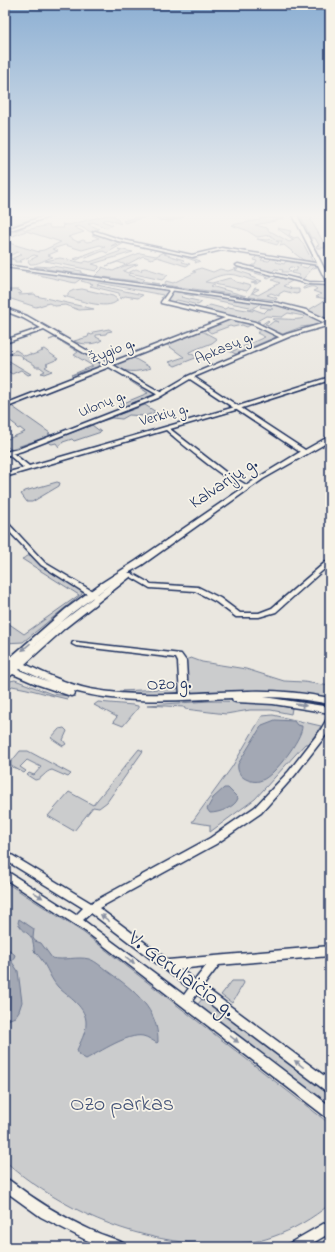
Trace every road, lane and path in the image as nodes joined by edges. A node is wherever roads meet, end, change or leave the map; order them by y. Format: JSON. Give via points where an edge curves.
{"nodes":[{"id":1,"x":59,"y":273,"type":"edge"},
{"id":2,"x":271,"y":273,"type":"edge"},
{"id":3,"x":324,"y":273,"type":"edge"},
{"id":4,"x":330,"y":284,"type":"edge"},
{"id":5,"x":172,"y":289,"type":"junction"},
{"id":6,"x":5,"y":309,"type":"edge"},
{"id":7,"x":11,"y":311,"type":"junction"},
{"id":8,"x":5,"y":313,"type":"edge"},
{"id":9,"x":228,"y":318,"type":"junction"},
{"id":10,"x":330,"y":323,"type":"edge"},
{"id":11,"x":45,"y":328,"type":"junction"},
{"id":12,"x":283,"y":337,"type":"junction"},
{"id":13,"x":5,"y":342,"type":"edge"},
{"id":14,"x":109,"y":364,"type":"junction"},
{"id":15,"x":190,"y":377,"type":"junction"},
{"id":16,"x":330,"y":378,"type":"edge"},
{"id":17,"x":160,"y":394,"type":"junction"},
{"id":18,"x":5,"y":406,"type":"edge"},
{"id":19,"x":237,"y":408,"type":"junction"},
{"id":20,"x":166,"y":428,"type":"junction"},
{"id":21,"x":330,"y":438,"type":"edge"},
{"id":22,"x":304,"y":452,"type":"junction"},
{"id":23,"x":7,"y":454,"type":"edge"},
{"id":24,"x":28,"y":468,"type":"junction"},
{"id":25,"x":5,"y":475,"type":"edge"},
{"id":26,"x":246,"y":488,"type":"junction"},
{"id":27,"x":5,"y":522,"type":"edge"},
{"id":28,"x":139,"y":563,"type":"junction"},
{"id":29,"x":326,"y":564,"type":"edge"},
{"id":30,"x":129,"y":574,"type":"junction"},
{"id":31,"x":95,"y":596,"type":"junction"},
{"id":32,"x":76,"y":644,"type":"dead end"},
{"id":33,"x":10,"y":665,"type":"edge"},
{"id":34,"x":5,"y":677,"type":"edge"},
{"id":35,"x":184,"y":696,"type":"junction"},
{"id":36,"x":330,"y":701,"type":"edge"},
{"id":37,"x":326,"y":709,"type":"edge"},
{"id":38,"x":330,"y":721,"type":"edge"},
{"id":39,"x":5,"y":855,"type":"edge"},
{"id":40,"x":5,"y":874,"type":"edge"},
{"id":41,"x":91,"y":908,"type":"junction"},
{"id":42,"x":77,"y":920,"type":"junction"},
{"id":43,"x":330,"y":951,"type":"edge"},
{"id":44,"x":216,"y":961,"type":"junction"},
{"id":45,"x":166,"y":965,"type":"junction"},
{"id":46,"x":197,"y":987,"type":"junction"},
{"id":47,"x":185,"y":1002,"type":"junction"},
{"id":48,"x":330,"y":1087,"type":"edge"},
{"id":49,"x":330,"y":1113,"type":"edge"},
{"id":50,"x":5,"y":1184,"type":"edge"},
{"id":51,"x":330,"y":1226,"type":"edge"},
{"id":52,"x":120,"y":1247,"type":"edge"},
{"id":53,"x":294,"y":1247,"type":"edge"}],
"edges":[{"from":1,"to":5,"type":"main road"},
{"from":2,"to":4,"type":"street","via":[[309,283]]},
{"from":3,"to":4,"type":"main road"},
{"from":5,"to":9,"type":"street","via":[[163,302]]},
{"from":5,"to":10,"type":"main road","via":[[289,306]]},
{"from":6,"to":7,"type":"street"},
{"from":7,"to":8,"type":"street"},
{"from":7,"to":11,"type":"street"},
{"from":9,"to":12,"type":"street","via":[[253,324]]},
{"from":9,"to":14,"type":"street","name":"Žygio g."},
{"from":10,"to":12,"type":"main road","name":"Apkasų g."},
{"from":11,"to":13,"type":"street"},
{"from":11,"to":14,"type":"street"},
{"from":12,"to":15,"type":"main road","name":"Apkasų g."},
{"from":14,"to":17,"type":"street"},
{"from":14,"to":18,"type":"street","name":"Žygio g."},
{"from":15,"to":17,"type":"main road","name":"Ulonų g."},
{"from":15,"to":19,"type":"main road","name":"Apkasų g."},
{"from":16,"to":19,"type":"street","name":"Verkių g."},
{"from":17,"to":23,"type":"main road","name":"Ulonų g."},
{"from":19,"to":20,"type":"street","name":"Verkių g."},
{"from":19,"to":22,"type":"main road","name":"Apkasų g."},
{"from":20,"to":24,"type":"street","name":"Verkių g."},
{"from":20,"to":26,"type":"street"},
{"from":21,"to":22,"type":"main road","name":"Kalvarijų g."},
{"from":22,"to":26,"type":"main road","name":"Kalvarijų g."},
{"from":23,"to":24,"type":"street"},
{"from":24,"to":25,"type":"street","name":"Verkių g."},
{"from":26,"to":28,"type":"main road","name":"Kalvarijų g."},
{"from":27,"to":31,"type":"street","via":[[43,564]]},
{"from":28,"to":30,"type":"main road","name":"Kalvarijų g."},
{"from":28,"to":31,"type":"main road","name":"Kalvarijų g."},
{"from":29,"to":30,"type":"street","via":[[274,610],[265,614],[246,616],[238,615],[218,600],[196,589],[150,586]]},
{"from":30,"to":31,"type":"main road","name":"Kalvarijų g."},
{"from":31,"to":33,"type":"main road","name":"Kalvarijų g.","via":[[62,626]]},
{"from":32,"to":35,"type":"street","via":[[178,656],[182,661]]},
{"from":33,"to":34,"type":"main road","name":"Kalvarijų g."},
{"from":33,"to":35,"type":"main road","name":"Ozo g.","via":[[90,692],[130,697]]},
{"from":33,"to":37,"type":"main road","name":"Ozo g.","one_way":true,"via":[[53,687],[101,699],[142,702],[252,700]]},
{"from":35,"to":36,"type":"main road","name":"Ozo g.","via":[[291,695]]},
{"from":37,"to":38,"type":"street"},
{"from":38,"to":41,"type":"street","via":[[292,773],[258,810],[201,848]]},
{"from":39,"to":41,"type":"street","name":"V. Gerulaičio g."},
{"from":40,"to":42,"type":"street","name":"V. Gerulaičio g.","one_way":true},
{"from":41,"to":42,"type":"street"},
{"from":45,"to":41,"type":"street","name":"V. Gerulaičio g.","one_way":true},
{"from":42,"to":47,"type":"street","name":"V. Gerulaičio g.","one_way":true},
{"from":43,"to":44,"type":"street"},
{"from":44,"to":45,"type":"street"},
{"from":44,"to":46,"type":"street"},
{"from":45,"to":46,"type":"street","name":"V. Gerulaičio g."},
{"from":46,"to":47,"type":"street"},
{"from":48,"to":46,"type":"street","name":"V. Gerulaičio g.","one_way":true},
{"from":47,"to":49,"type":"street","name":"V. Gerulaičio g.","one_way":true},
{"from":50,"to":52,"type":"street","via":[[65,1225]]},
{"from":51,"to":53,"type":"street"}]}
